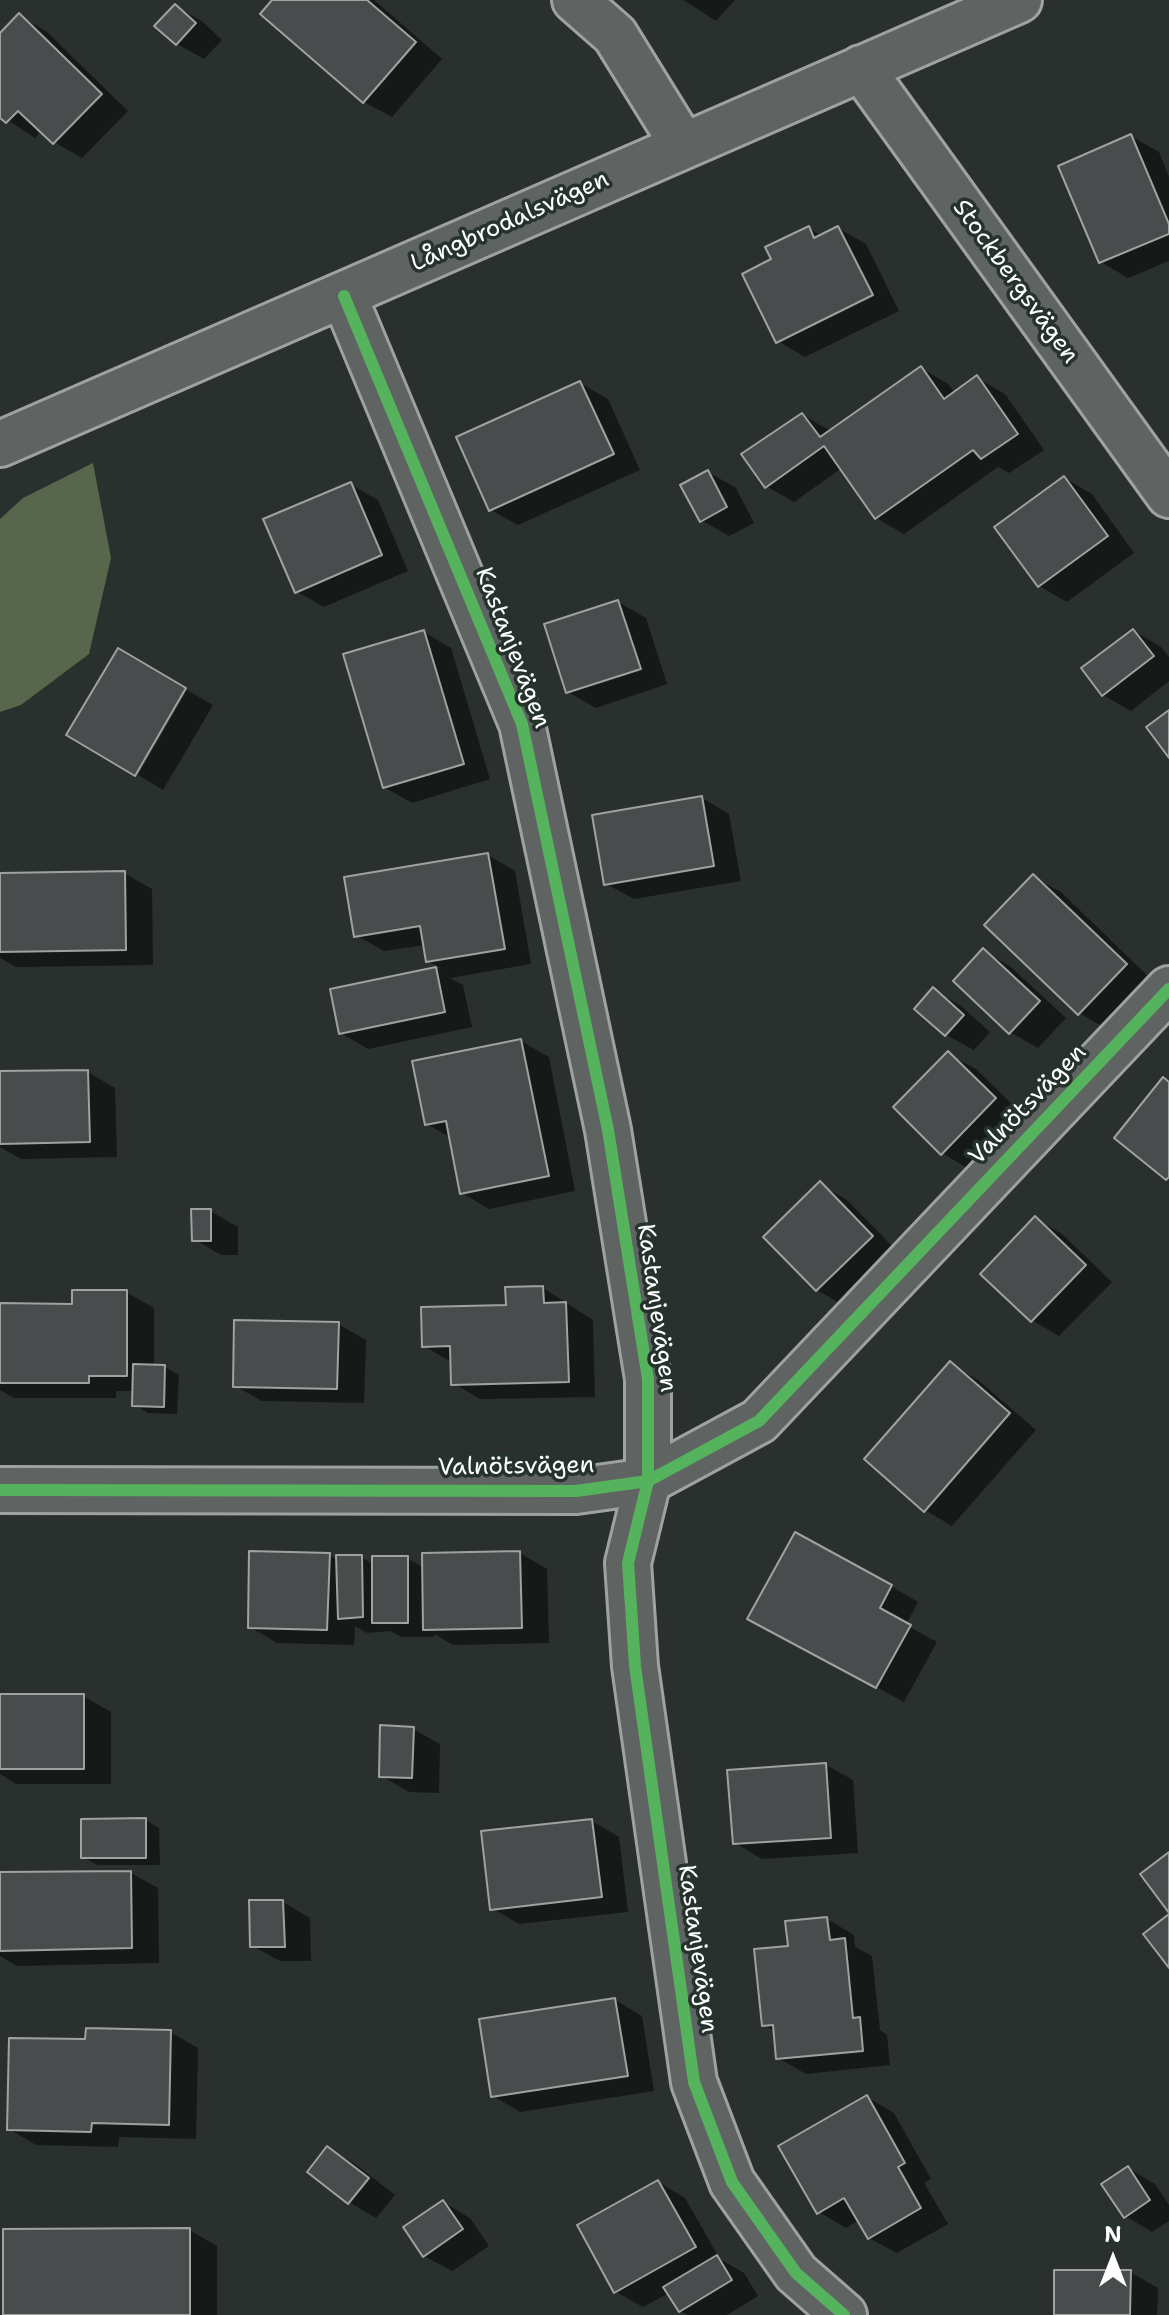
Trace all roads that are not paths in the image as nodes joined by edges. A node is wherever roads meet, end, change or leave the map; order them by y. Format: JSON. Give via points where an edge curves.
{"nodes":[{"id":1,"x":575,"y":0,"type":"edge"},
{"id":2,"x":1019,"y":0,"type":"edge"},
{"id":3,"x":861,"y":68,"type":"junction"},
{"id":4,"x":683,"y":145,"type":"junction"},
{"id":5,"x":344,"y":296,"type":"junction"},
{"id":6,"x":0,"y":444,"type":"edge"},
{"id":7,"x":1169,"y":495,"type":"edge"},
{"id":8,"x":1169,"y":989,"type":"edge"},
{"id":9,"x":648,"y":1481,"type":"junction"},
{"id":10,"x":0,"y":1490,"type":"edge"},
{"id":11,"x":844,"y":2315,"type":"edge"}],
"edges":[{"from":1,"to":4,"type":"street","via":[[615,35]]},
{"from":2,"to":3,"type":"street","name":"Långbrodalsvägen"},
{"from":3,"to":4,"type":"street","name":"Långbrodalsvägen"},
{"from":3,"to":7,"type":"street","name":"Stockbergsvägen"},
{"from":4,"to":5,"type":"street","name":"Långbrodalsvägen"},
{"from":5,"to":6,"type":"street","name":"Långbrodalsvägen"},
{"from":5,"to":9,"type":"street","name":"Kastanjevägen","via":[[522,724],[608,1130],[648,1379]]},
{"from":8,"to":9,"type":"street","name":"Valnötsvägen","via":[[759,1421]]},
{"from":9,"to":10,"type":"street","name":"Valnötsvägen","via":[[576,1491]]},
{"from":9,"to":11,"type":"street","name":"Kastanjevägen","via":[[628,1563],[635,1666],[694,2082],[732,2182],[796,2273]]}]}
